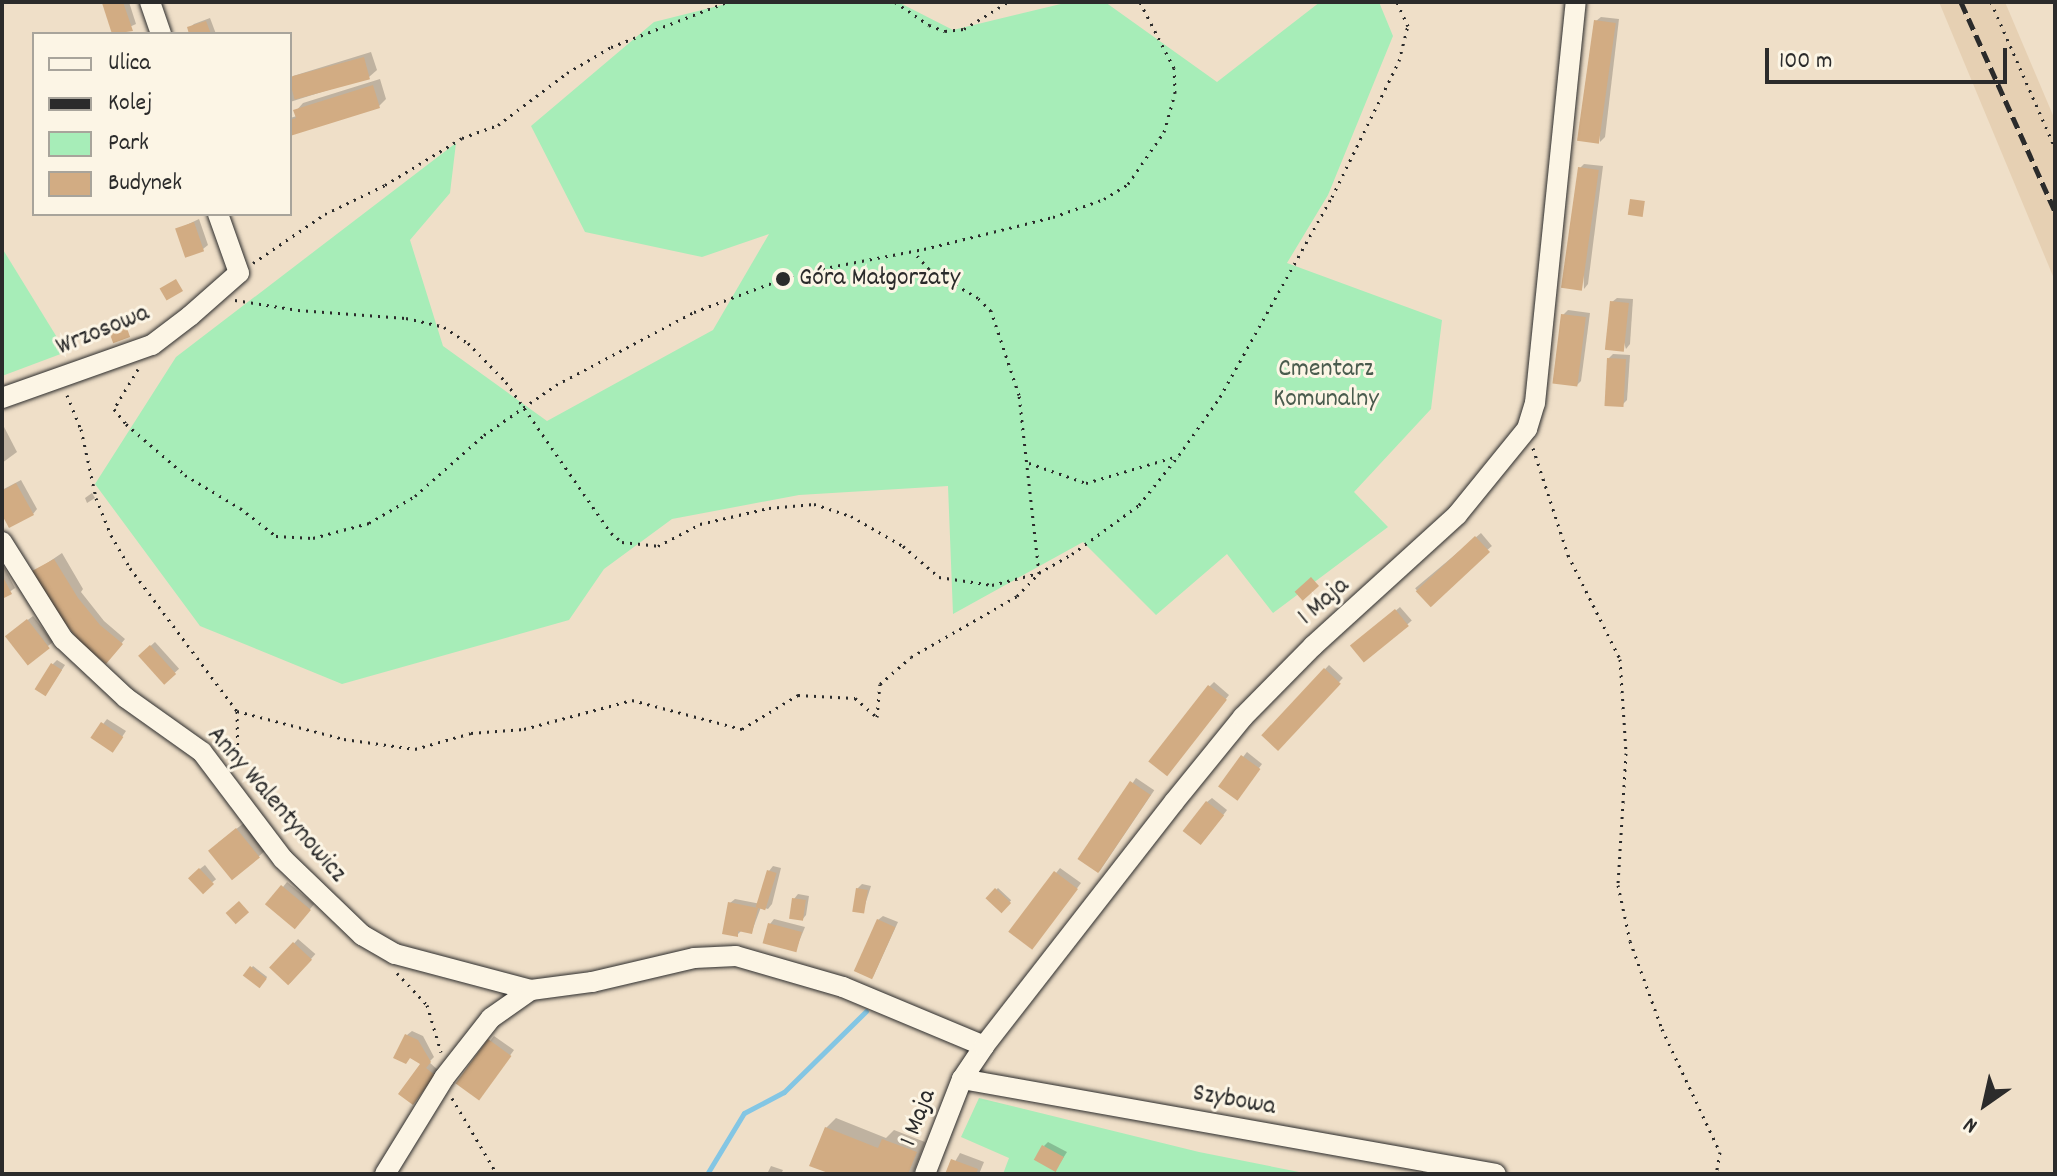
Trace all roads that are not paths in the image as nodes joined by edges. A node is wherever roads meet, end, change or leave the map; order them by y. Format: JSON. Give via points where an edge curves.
{"nodes":[{"id":1,"x":150,"y":2,"type":"edge"},
{"id":2,"x":1576,"y":2,"type":"edge"},
{"id":3,"x":160,"y":32,"type":"edge"},
{"id":4,"x":219,"y":216,"type":"edge"},
{"id":5,"x":2,"y":398,"type":"edge"},
{"id":6,"x":2,"y":542,"type":"edge"},
{"id":7,"x":484,"y":979,"type":"junction"},
{"id":8,"x":531,"y":990,"type":"junction"},
{"id":9,"x":491,"y":1018,"type":"junction"},
{"id":10,"x":984,"y":1046,"type":"junction"},
{"id":11,"x":962,"y":1079,"type":"junction"},
{"id":12,"x":385,"y":1174,"type":"edge"},
{"id":13,"x":925,"y":1174,"type":"edge"},
{"id":14,"x":1496,"y":1174,"type":"edge"}],
"edges":[{"from":1,"to":3,"type":"street"},
{"from":2,"to":10,"type":"street","name":"1 Maja","via":[[1535,403],[1527,429],[1457,515],[1243,717]]},
{"from":4,"to":5,"type":"street","name":"Wrzosowa","via":[[239,273],[152,345]]},
{"from":6,"to":7,"type":"street","name":"Anny Walentynowicz","via":[[63,639],[126,698],[202,752],[283,859],[362,935],[395,954]]},
{"from":7,"to":8,"type":"street","name":"Anny Walentynowicz"},
{"from":7,"to":9,"type":"street","via":[[495,997]]},
{"from":8,"to":9,"type":"street"},
{"from":8,"to":10,"type":"street","via":[[694,958],[736,956],[843,987]]},
{"from":9,"to":12,"type":"street","via":[[444,1078]]},
{"from":10,"to":11,"type":"street","name":"1 Maja"},
{"from":11,"to":13,"type":"street","name":"1 Maja"},
{"from":11,"to":14,"type":"street","name":"Szybowa"}]}
